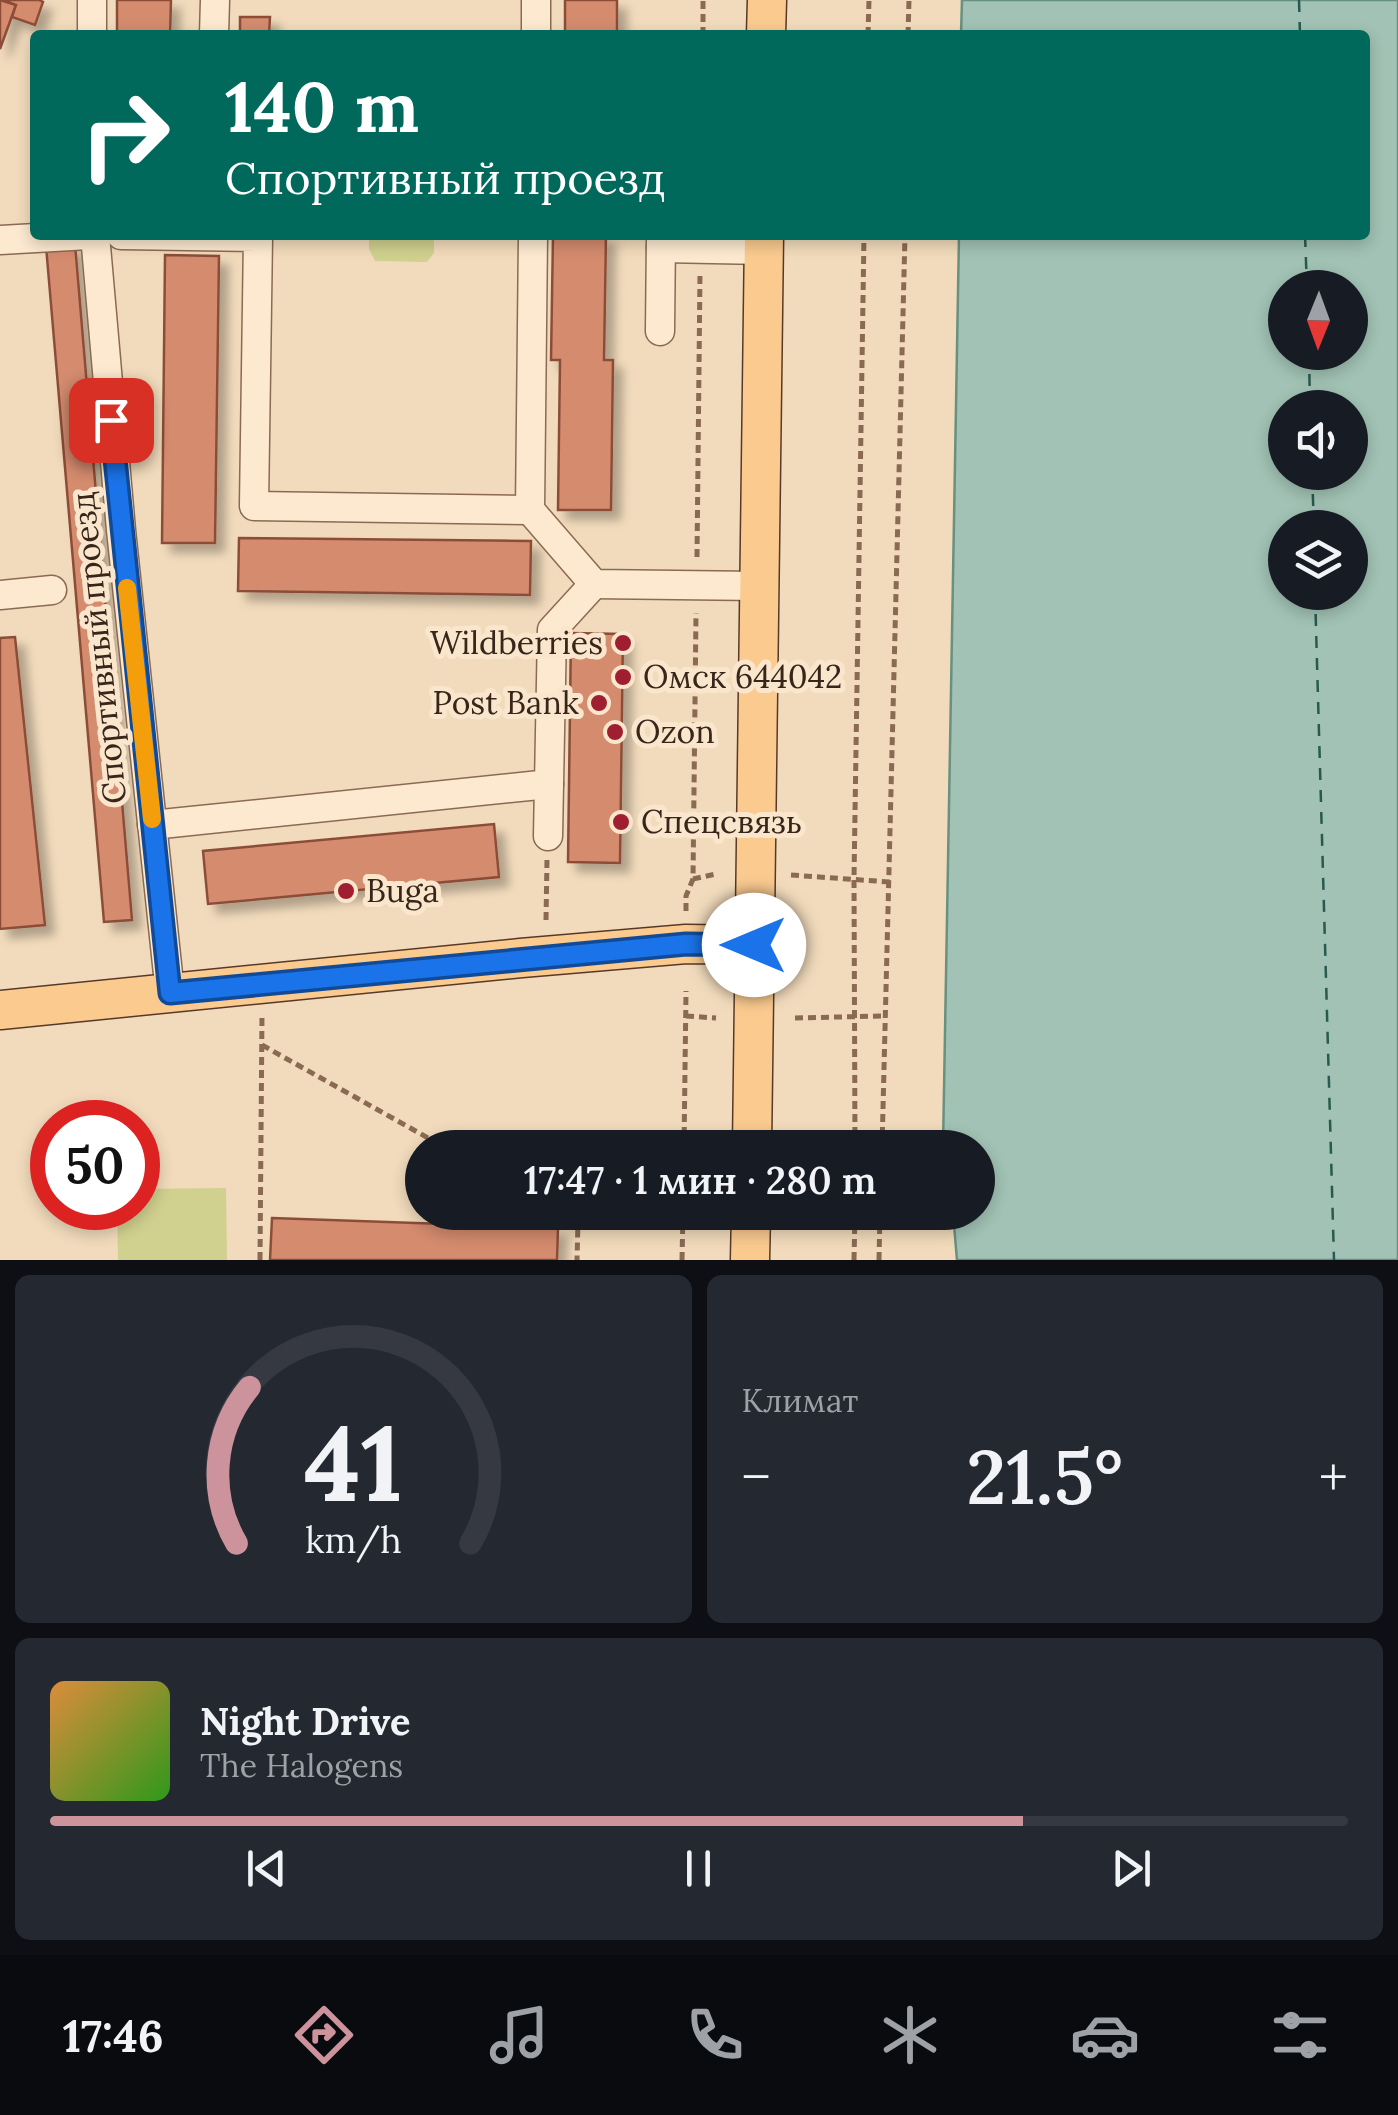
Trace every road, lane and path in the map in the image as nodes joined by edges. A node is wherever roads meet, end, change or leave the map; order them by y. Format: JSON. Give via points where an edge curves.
{"nodes":[{"id":1,"x":92,"y":0,"type":"edge"},
{"id":2,"x":215,"y":0,"type":"edge"},
{"id":3,"x":536,"y":0,"type":"edge"},
{"id":4,"x":703,"y":0,"type":"edge"},
{"id":5,"x":767,"y":0,"type":"edge"},
{"id":6,"x":868,"y":0,"type":"edge"},
{"id":7,"x":909,"y":0,"type":"edge"},
{"id":8,"x":92,"y":30,"type":"edge"},
{"id":9,"x":214,"y":30,"type":"edge"},
{"id":10,"x":536,"y":30,"type":"edge"},
{"id":11,"x":703,"y":30,"type":"edge"},
{"id":12,"x":766,"y":30,"type":"edge"},
{"id":13,"x":868,"y":30,"type":"edge"},
{"id":14,"x":908,"y":30,"type":"edge"},
{"id":15,"x":30,"y":238,"type":"edge"},
{"id":16,"x":0,"y":240,"type":"edge"},
{"id":17,"x":92,"y":240,"type":"edge"},
{"id":18,"x":258,"y":240,"type":"edge"},
{"id":19,"x":533,"y":240,"type":"edge"},
{"id":20,"x":864,"y":240,"type":"edge"},
{"id":21,"x":905,"y":240,"type":"edge"},
{"id":22,"x":661,"y":242,"type":"edge"},
{"id":23,"x":764,"y":242,"type":"edge"},
{"id":24,"x":660,"y":331,"type":"dead end"},
{"id":25,"x":530,"y":510,"type":"junction"},
{"id":26,"x":594,"y":584,"type":"junction"},
{"id":27,"x":758,"y":586,"type":"junction"},
{"id":28,"x":52,"y":590,"type":"dead end"},
{"id":29,"x":0,"y":596,"type":"edge"},
{"id":30,"x":549,"y":784,"type":"junction"},
{"id":31,"x":152,"y":824,"type":"junction"},
{"id":32,"x":548,"y":836,"type":"joint"},
{"id":33,"x":716,"y":874,"type":"dead end"},
{"id":34,"x":792,"y":875,"type":"dead end"},
{"id":35,"x":854,"y":878,"type":"junction"},
{"id":36,"x":890,"y":882,"type":"junction"},
{"id":37,"x":686,"y":912,"type":"dead end"},
{"id":38,"x":546,"y":920,"type":"dead end"},
{"id":39,"x":754,"y":945,"type":"junction"},
{"id":40,"x":262,"y":985,"type":"junction"},
{"id":41,"x":686,"y":991,"type":"dead end"},
{"id":42,"x":170,"y":993,"type":"junction"},
{"id":43,"x":0,"y":1010,"type":"edge"},
{"id":44,"x":686,"y":1016,"type":"junction"},
{"id":45,"x":884,"y":1016,"type":"junction"},
{"id":46,"x":716,"y":1018,"type":"dead end"},
{"id":47,"x":795,"y":1018,"type":"dead end"},
{"id":48,"x":857,"y":1018,"type":"junction"},
{"id":49,"x":262,"y":1044,"type":"junction"},
{"id":50,"x":414,"y":1130,"type":"edge"},
{"id":51,"x":684,"y":1130,"type":"edge"},
{"id":52,"x":752,"y":1130,"type":"edge"},
{"id":53,"x":856,"y":1130,"type":"edge"},
{"id":54,"x":882,"y":1130,"type":"edge"},
{"id":55,"x":578,"y":1230,"type":"edge"},
{"id":56,"x":683,"y":1230,"type":"edge"},
{"id":57,"x":751,"y":1230,"type":"edge"},
{"id":58,"x":855,"y":1230,"type":"edge"},
{"id":59,"x":880,"y":1230,"type":"edge"},
{"id":60,"x":260,"y":1260,"type":"edge"},
{"id":61,"x":577,"y":1260,"type":"edge"},
{"id":62,"x":682,"y":1260,"type":"edge"},
{"id":63,"x":750,"y":1260,"type":"edge"},
{"id":64,"x":854,"y":1260,"type":"edge"},
{"id":65,"x":880,"y":1260,"type":"edge"}],
"edges":[{"from":1,"to":8,"type":"street"},
{"from":2,"to":9,"type":"street"},
{"from":3,"to":10,"type":"street"},
{"from":4,"to":11,"type":"path"},
{"from":5,"to":12,"type":"main road"},
{"from":6,"to":13,"type":"path"},
{"from":7,"to":14,"type":"path"},
{"from":15,"to":16,"type":"street"},
{"from":17,"to":31,"type":"street","name":"Спортивный проезд"},
{"from":18,"to":25,"type":"street","via":[[254,506]]},
{"from":19,"to":25,"type":"street"},
{"from":20,"to":35,"type":"path"},
{"from":21,"to":36,"type":"path"},
{"from":22,"to":23,"type":"street"},
{"from":22,"to":24,"type":"street"},
{"from":23,"to":27,"type":"main road"},
{"from":25,"to":26,"type":"street"},
{"from":26,"to":27,"type":"street"},
{"from":26,"to":30,"type":"street","via":[[552,630]]},
{"from":27,"to":39,"type":"main road"},
{"from":28,"to":29,"type":"street"},
{"from":30,"to":31,"type":"street"},
{"from":30,"to":32,"type":"street"},
{"from":31,"to":42,"type":"street","name":"Спортивный проезд"},
{"from":32,"to":38,"type":"path"},
{"from":33,"to":37,"type":"path","via":[[693,879]]},
{"from":34,"to":35,"type":"path"},
{"from":35,"to":36,"type":"path"},
{"from":35,"to":48,"type":"path"},
{"from":36,"to":45,"type":"path"},
{"from":39,"to":40,"type":"main road","via":[[686,944]]},
{"from":39,"to":52,"type":"main road"},
{"from":40,"to":42,"type":"main road"},
{"from":40,"to":49,"type":"path"},
{"from":41,"to":44,"type":"path"},
{"from":42,"to":43,"type":"main road"},
{"from":44,"to":46,"type":"path"},
{"from":44,"to":51,"type":"path"},
{"from":45,"to":48,"type":"path"},
{"from":45,"to":54,"type":"path"},
{"from":47,"to":48,"type":"path"},
{"from":48,"to":53,"type":"path"},
{"from":49,"to":50,"type":"path"},
{"from":49,"to":60,"type":"path"},
{"from":55,"to":61,"type":"path"},
{"from":56,"to":62,"type":"path"},
{"from":57,"to":63,"type":"main road"},
{"from":58,"to":64,"type":"path"},
{"from":59,"to":65,"type":"path"}]}
